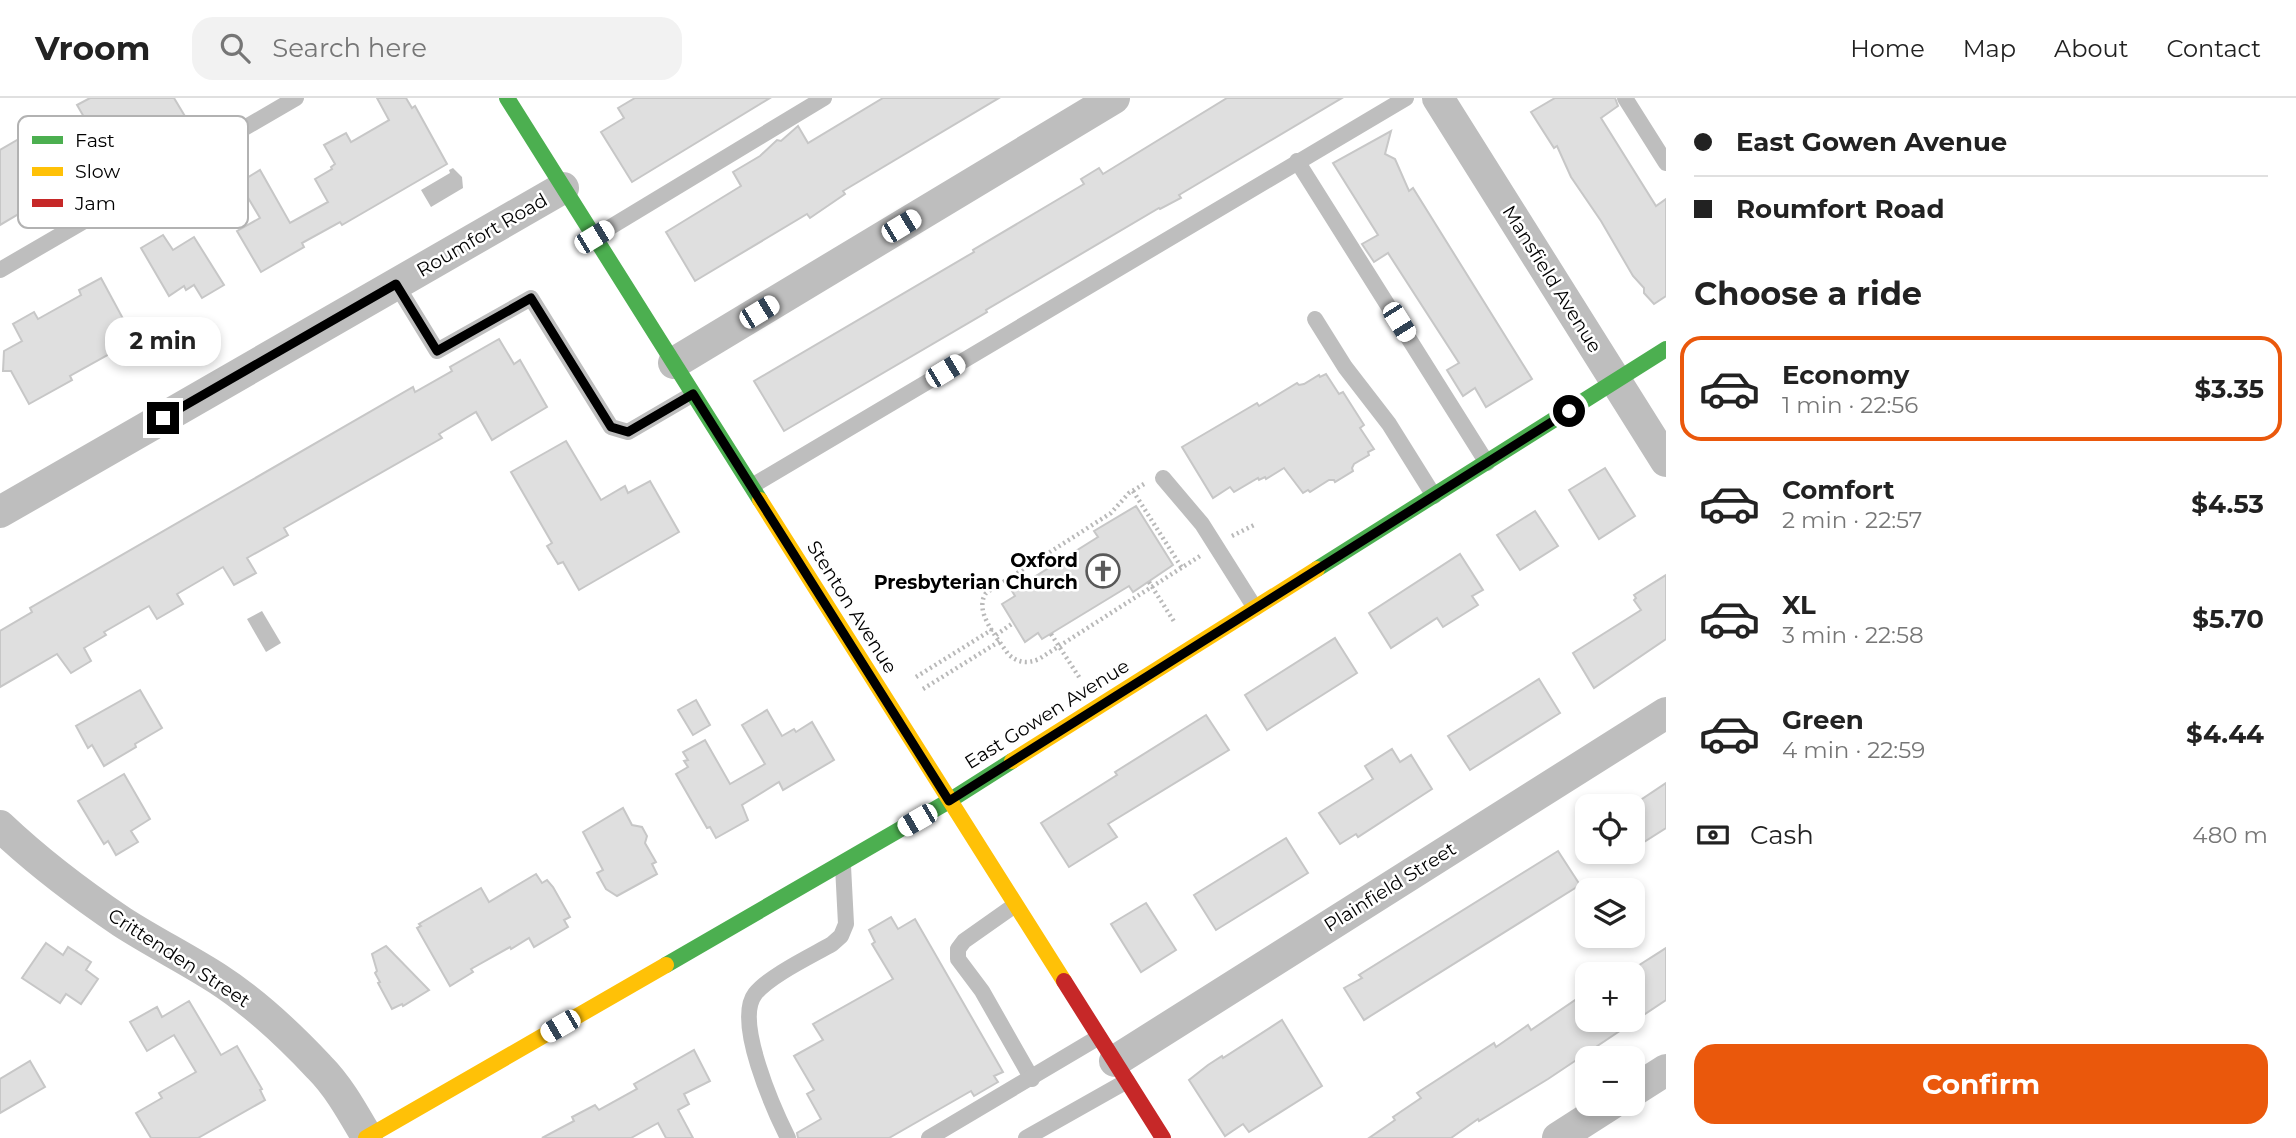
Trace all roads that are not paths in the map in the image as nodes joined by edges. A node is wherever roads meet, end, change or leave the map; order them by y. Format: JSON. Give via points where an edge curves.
{"nodes":[{"id":1,"x":296,"y":98,"type":"edge"},
{"id":2,"x":824,"y":98,"type":"edge"},
{"id":3,"x":1114,"y":98,"type":"edge"},
{"id":4,"x":1406,"y":98,"type":"edge"},
{"id":5,"x":1438,"y":98,"type":"edge"},
{"id":6,"x":1625,"y":98,"type":"edge"},
{"id":7,"x":519,"y":102,"type":"edge"},
{"id":8,"x":248,"y":126,"type":"edge"},
{"id":9,"x":1297,"y":161,"type":"junction"},
{"id":10,"x":1666,"y":163,"type":"edge"},
{"id":11,"x":563,"y":188,"type":"junction"},
{"id":12,"x":72,"y":228,"type":"edge"},
{"id":13,"x":594,"y":237,"type":"junction"},
{"id":14,"x":0,"y":270,"type":"edge"},
{"id":15,"x":396,"y":284,"type":"junction"},
{"id":16,"x":1315,"y":319,"type":"dead end"},
{"id":17,"x":1666,"y":349,"type":"edge"},
{"id":18,"x":674,"y":363,"type":"junction"},
{"id":19,"x":1616,"y":382,"type":"junction"},
{"id":20,"x":693,"y":394,"type":"junction"},
{"id":21,"x":1666,"y":461,"type":"edge"},
{"id":22,"x":1488,"y":463,"type":"junction"},
{"id":23,"x":1158,"y":478,"type":"road end"},
{"id":24,"x":751,"y":486,"type":"junction"},
{"id":25,"x":1434,"y":496,"type":"junction"},
{"id":26,"x":0,"y":512,"type":"edge"},
{"id":27,"x":1255,"y":608,"type":"junction"},
{"id":28,"x":1666,"y":713,"type":"edge"},
{"id":29,"x":949,"y":801,"type":"junction"},
{"id":30,"x":0,"y":826,"type":"edge"},
{"id":31,"x":842,"y":863,"type":"junction"},
{"id":32,"x":1016,"y":905,"type":"junction"},
{"id":33,"x":1113,"y":1060,"type":"junction"},
{"id":34,"x":1666,"y":1070,"type":"edge"},
{"id":35,"x":1032,"y":1079,"type":"junction"},
{"id":36,"x":1645,"y":1083,"type":"edge"},
{"id":37,"x":1592,"y":1116,"type":"edge"},
{"id":38,"x":367,"y":1138,"type":"edge"},
{"id":39,"x":788,"y":1138,"type":"edge"},
{"id":40,"x":929,"y":1138,"type":"edge"},
{"id":41,"x":1026,"y":1138,"type":"edge"},
{"id":42,"x":1163,"y":1138,"type":"edge"},
{"id":43,"x":1558,"y":1138,"type":"edge"}],
"edges":[{"from":1,"to":8,"type":"lane"},
{"from":2,"to":13,"type":"lane"},
{"from":3,"to":18,"type":"street"},
{"from":4,"to":9,"type":"lane"},
{"from":5,"to":19,"type":"street","name":"Mansfield Avenue"},
{"from":6,"to":10,"type":"lane"},
{"from":7,"to":11,"type":"street","name":"Stenton Avenue"},
{"from":9,"to":22,"type":"lane"},
{"from":9,"to":24,"type":"lane"},
{"from":11,"to":13,"type":"street","name":"Stenton Avenue"},
{"from":11,"to":15,"type":"street","name":"Roumfort Road"},
{"from":12,"to":14,"type":"lane"},
{"from":13,"to":18,"type":"street","name":"Stenton Avenue"},
{"from":15,"to":20,"type":"lane","via":[[437,351],[531,298],[611,427],[628,432]]},
{"from":15,"to":26,"type":"street","name":"Roumfort Road"},
{"from":16,"to":25,"type":"lane"},
{"from":17,"to":19,"type":"street","name":"East Gowen Avenue"},
{"from":18,"to":20,"type":"street","name":"Stenton Avenue"},
{"from":19,"to":21,"type":"street","name":"Mansfield Avenue"},
{"from":19,"to":22,"type":"street","name":"East Gowen Avenue"},
{"from":20,"to":24,"type":"street","name":"Stenton Avenue"},
{"from":22,"to":25,"type":"street","name":"East Gowen Avenue"},
{"from":23,"to":27,"type":"lane","via":[[1202,524]]},
{"from":24,"to":29,"type":"street","name":"Stenton Avenue"},
{"from":25,"to":27,"type":"street","name":"East Gowen Avenue"},
{"from":27,"to":29,"type":"street","name":"East Gowen Avenue"},
{"from":28,"to":33,"type":"street","name":"Plainfield Street"},
{"from":29,"to":31,"type":"street","name":"East Gowen Avenue"},
{"from":29,"to":32,"type":"street","name":"Stenton Avenue"},
{"from":30,"to":38,"type":"street","name":"Crittenden Street","via":[[94,902],[220,981],[268,1018],[321,1068]]},
{"from":31,"to":38,"type":"street","name":"East Gowen Avenue"},
{"from":31,"to":39,"type":"lane","via":[[846,924],[841,936],[761,987],[749,1009],[754,1053]]},
{"from":32,"to":33,"type":"street","name":"Stenton Avenue"},
{"from":32,"to":35,"type":"lane","via":[[964,941],[958,959],[982,991]]},
{"from":33,"to":35,"type":"lane"},
{"from":33,"to":41,"type":"lane"},
{"from":33,"to":42,"type":"street","name":"Stenton Avenue"},
{"from":34,"to":36,"type":"street"},
{"from":35,"to":40,"type":"lane"},
{"from":37,"to":43,"type":"street"}]}
